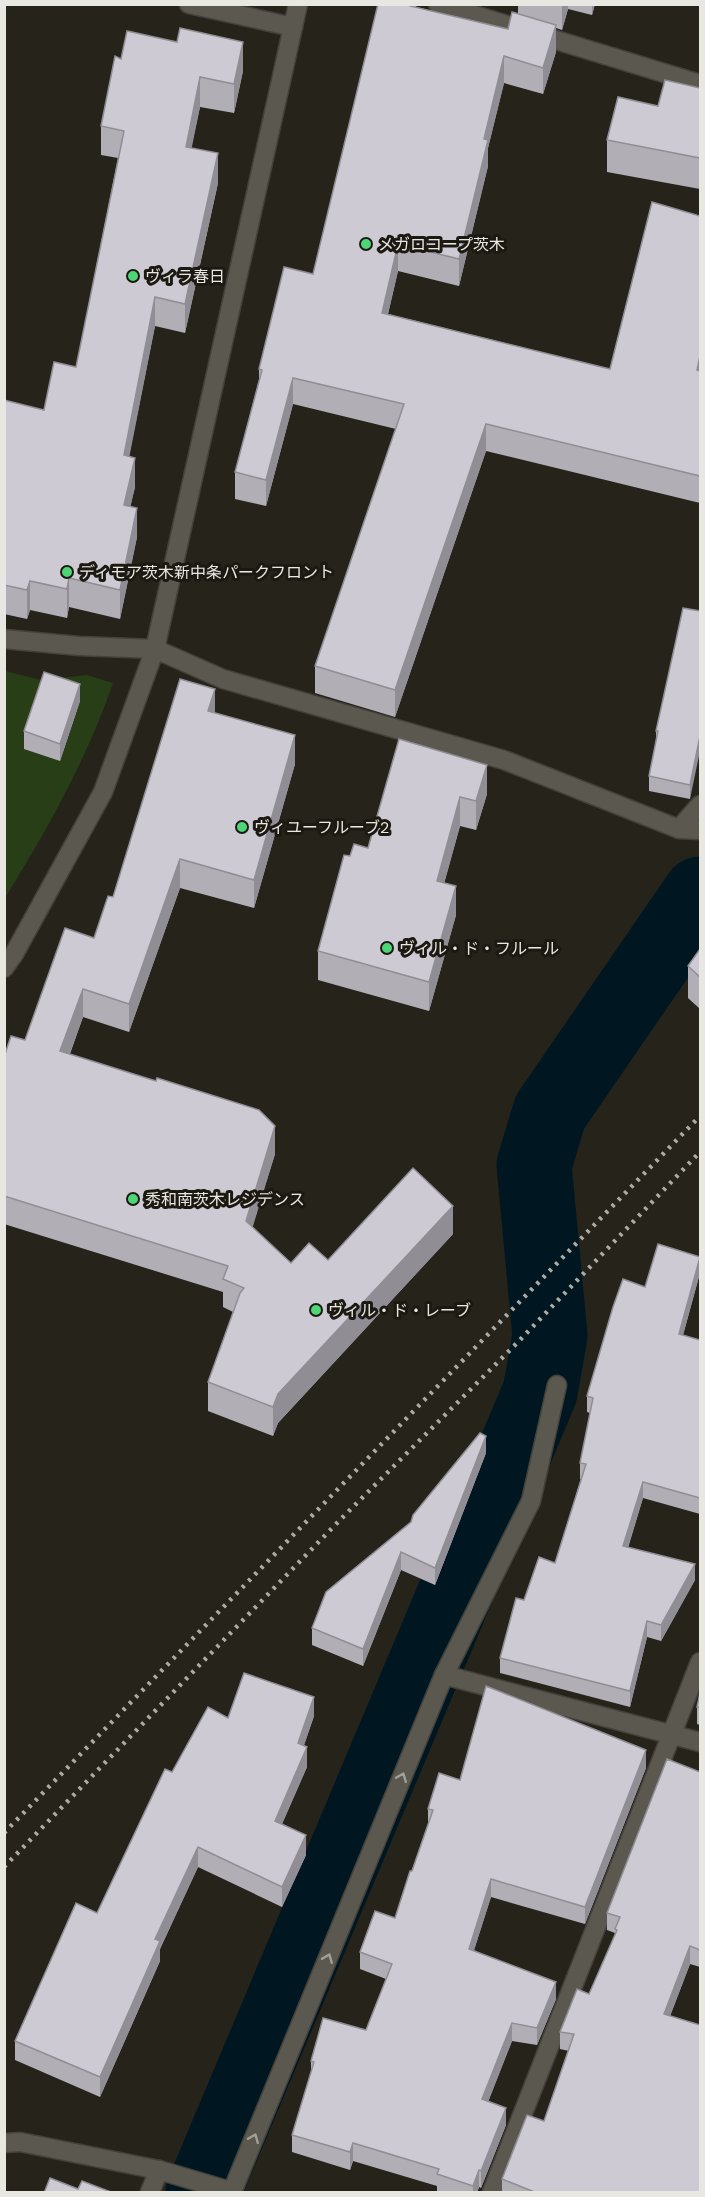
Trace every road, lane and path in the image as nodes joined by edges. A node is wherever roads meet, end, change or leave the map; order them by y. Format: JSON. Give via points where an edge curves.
{"nodes":[{"id":1,"x":189,"y":4,"type":"edge"},
{"id":2,"x":298,"y":4,"type":"edge"},
{"id":3,"x":438,"y":4,"type":"edge"},
{"id":4,"x":293,"y":27,"type":"junction"},
{"id":5,"x":700,"y":84,"type":"edge"},
{"id":6,"x":4,"y":639,"type":"edge"},
{"id":7,"x":155,"y":649,"type":"junction"},
{"id":8,"x":700,"y":805,"type":"edge"},
{"id":9,"x":679,"y":829,"type":"junction"},
{"id":10,"x":700,"y":830,"type":"edge"},
{"id":11,"x":4,"y":968,"type":"edge"},
{"id":12,"x":557,"y":1384,"type":"dead end"},
{"id":13,"x":700,"y":1662,"type":"edge"},
{"id":14,"x":444,"y":1676,"type":"junction"},
{"id":15,"x":671,"y":1735,"type":"junction"},
{"id":16,"x":700,"y":1742,"type":"edge"},
{"id":17,"x":4,"y":2144,"type":"edge"},
{"id":18,"x":163,"y":2172,"type":"junction"},
{"id":19,"x":232,"y":2192,"type":"edge"},
{"id":20,"x":150,"y":2193,"type":"edge"},
{"id":21,"x":492,"y":2193,"type":"edge"}],
"edges":[{"from":1,"to":4,"type":"street"},
{"from":2,"to":4,"type":"street"},
{"from":3,"to":5,"type":"street"},
{"from":4,"to":7,"type":"street"},
{"from":6,"to":7,"type":"street"},
{"from":7,"to":9,"type":"street","via":[[223,679],[504,760]]},
{"from":7,"to":11,"type":"street","via":[[103,792]]},
{"from":8,"to":9,"type":"street"},
{"from":9,"to":10,"type":"street"},
{"from":12,"to":14,"type":"street","via":[[531,1501]]},
{"from":13,"to":15,"type":"street"},
{"from":14,"to":15,"type":"street"},
{"from":19,"to":14,"type":"street","one_way":true},
{"from":15,"to":16,"type":"street"},
{"from":15,"to":21,"type":"street"},
{"from":17,"to":18,"type":"street","via":[[20,2142]]},
{"from":18,"to":19,"type":"street"},
{"from":18,"to":20,"type":"street"}]}
